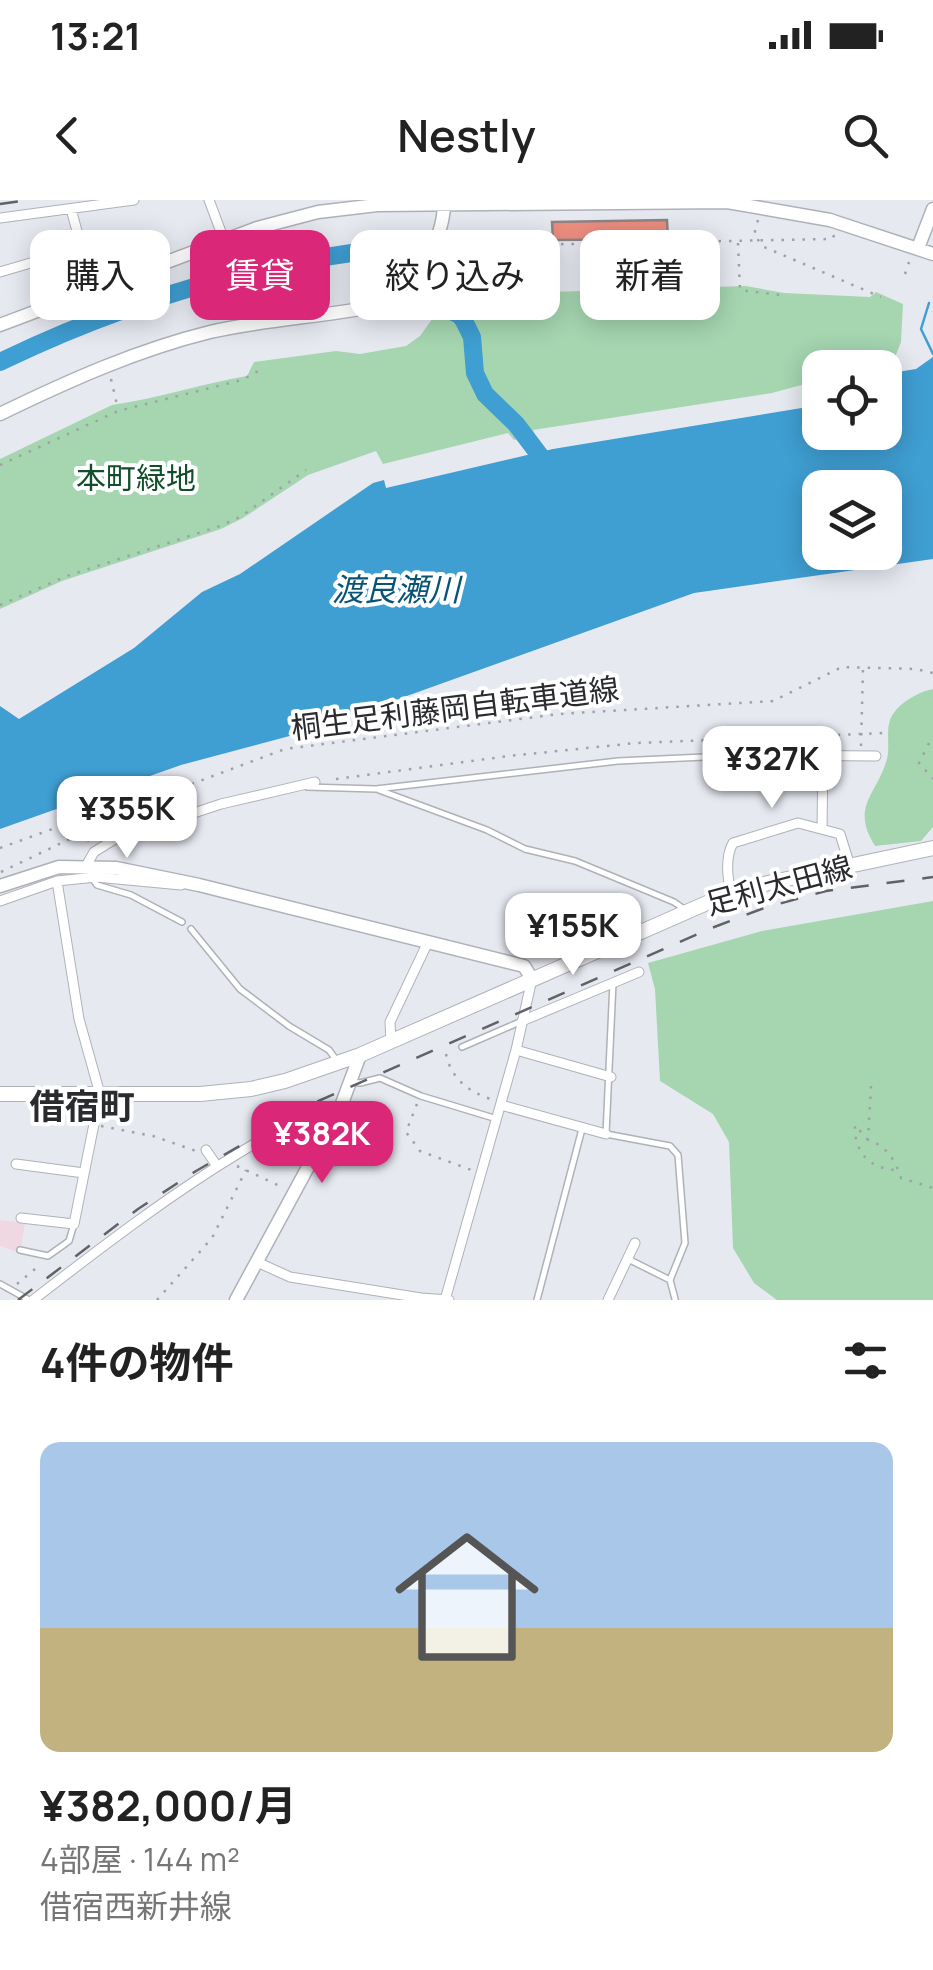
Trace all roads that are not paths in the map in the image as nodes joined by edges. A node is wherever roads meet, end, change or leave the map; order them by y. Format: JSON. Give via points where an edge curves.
{"nodes":[{"id":1,"x":134,"y":200,"type":"edge"},
{"id":2,"x":208,"y":200,"type":"edge"},
{"id":3,"x":640,"y":201,"type":"edge"},
{"id":4,"x":444,"y":205,"type":"junction"},
{"id":5,"x":792,"y":206,"type":"edge"},
{"id":6,"x":71,"y":209,"type":"junction"},
{"id":7,"x":933,"y":209,"type":"edge"},
{"id":8,"x":0,"y":218,"type":"edge"},
{"id":9,"x":77,"y":230,"type":"edge"},
{"id":10,"x":220,"y":230,"type":"edge"},
{"id":11,"x":258,"y":230,"type":"edge"},
{"id":12,"x":918,"y":248,"type":"junction"},
{"id":13,"x":933,"y":254,"type":"edge"},
{"id":14,"x":30,"y":263,"type":"edge"},
{"id":15,"x":0,"y":272,"type":"edge"},
{"id":16,"x":30,"y":314,"type":"edge"},
{"id":17,"x":0,"y":325,"type":"edge"},
{"id":18,"x":0,"y":414,"type":"edge"},
{"id":19,"x":747,"y":755,"type":"joint"},
{"id":20,"x":823,"y":756,"type":"junction"},
{"id":21,"x":876,"y":756,"type":"dead end"},
{"id":22,"x":315,"y":782,"type":"road end"},
{"id":23,"x":294,"y":786,"type":"junction"},
{"id":24,"x":376,"y":789,"type":"junction"},
{"id":25,"x":822,"y":829,"type":"junction"},
{"id":26,"x":933,"y":848,"type":"edge"},
{"id":27,"x":850,"y":866,"type":"junction"},
{"id":28,"x":89,"y":872,"type":"junction"},
{"id":29,"x":58,"y":881,"type":"junction"},
{"id":30,"x":0,"y":886,"type":"edge"},
{"id":31,"x":732,"y":894,"type":"junction"},
{"id":32,"x":0,"y":901,"type":"edge"},
{"id":33,"x":687,"y":912,"type":"junction"},
{"id":34,"x":182,"y":922,"type":"dead end"},
{"id":35,"x":191,"y":929,"type":"dead end"},
{"id":36,"x":428,"y":942,"type":"junction"},
{"id":37,"x":639,"y":972,"type":"dead end"},
{"id":38,"x":532,"y":979,"type":"junction"},
{"id":39,"x":613,"y":983,"type":"junction"},
{"id":40,"x":522,"y":1021,"type":"junction"},
{"id":41,"x":391,"y":1041,"type":"junction"},
{"id":42,"x":462,"y":1047,"type":"dead end"},
{"id":43,"x":516,"y":1050,"type":"junction"},
{"id":44,"x":360,"y":1055,"type":"junction"},
{"id":45,"x":338,"y":1063,"type":"junction"},
{"id":46,"x":610,"y":1078,"type":"junction"},
{"id":47,"x":352,"y":1081,"type":"junction"},
{"id":48,"x":0,"y":1094,"type":"edge"},
{"id":49,"x":100,"y":1094,"type":"junction"},
{"id":50,"x":501,"y":1105,"type":"junction"},
{"id":51,"x":341,"y":1106,"type":"junction"},
{"id":52,"x":496,"y":1119,"type":"junction"},
{"id":53,"x":583,"y":1128,"type":"junction"},
{"id":54,"x":606,"y":1134,"type":"junction"},
{"id":55,"x":206,"y":1150,"type":"road end"},
{"id":56,"x":16,"y":1164,"type":"dead end"},
{"id":57,"x":217,"y":1166,"type":"junction"},
{"id":58,"x":84,"y":1173,"type":"junction"},
{"id":59,"x":21,"y":1218,"type":"dead end"},
{"id":60,"x":74,"y":1224,"type":"junction"},
{"id":61,"x":635,"y":1243,"type":"dead end"},
{"id":62,"x":20,"y":1250,"type":"dead end"},
{"id":63,"x":628,"y":1260,"type":"junction"},
{"id":64,"x":257,"y":1262,"type":"junction"},
{"id":65,"x":670,"y":1280,"type":"junction"},
{"id":66,"x":0,"y":1284,"type":"edge"},
{"id":67,"x":675,"y":1299,"type":"edge"},
{"id":68,"x":31,"y":1300,"type":"edge"},
{"id":69,"x":236,"y":1300,"type":"edge"},
{"id":70,"x":447,"y":1300,"type":"edge"},
{"id":71,"x":537,"y":1300,"type":"edge"},
{"id":72,"x":608,"y":1300,"type":"edge"}],
"edges":[{"from":1,"to":6,"type":"street"},
{"from":2,"to":10,"type":"street"},
{"from":3,"to":4,"type":"street"},
{"from":3,"to":5,"type":"street"},
{"from":4,"to":11,"type":"street","via":[[377,204]]},
{"from":4,"to":18,"type":"street","via":[[437,240],[388,301],[165,344]]},
{"from":5,"to":12,"type":"street"},
{"from":6,"to":8,"type":"street"},
{"from":6,"to":9,"type":"street"},
{"from":7,"to":12,"type":"street"},
{"from":12,"to":13,"type":"street"},
{"from":14,"to":15,"type":"street"},
{"from":16,"to":17,"type":"street"},
{"from":19,"to":20,"type":"street"},
{"from":19,"to":24,"type":"lane","via":[[618,761]]},
{"from":20,"to":21,"type":"street"},
{"from":20,"to":25,"type":"street"},
{"from":22,"to":23,"type":"street"},
{"from":23,"to":24,"type":"lane"},
{"from":23,"to":28,"type":"street","via":[[104,844],[94,852]]},
{"from":24,"to":33,"type":"lane","via":[[526,849],[575,861]]},
{"from":25,"to":27,"type":"street","via":[[844,837]]},
{"from":25,"to":31,"type":"street","via":[[798,824],[733,844]]},
{"from":26,"to":27,"type":"main road","name":"足利太田線"},
{"from":27,"to":31,"type":"main road","name":"足利太田線"},
{"from":28,"to":29,"type":"street"},
{"from":28,"to":30,"type":"street","via":[[45,870]]},
{"from":28,"to":34,"type":"lane","via":[[97,885]]},
{"from":28,"to":36,"type":"street","via":[[116,868]]},
{"from":29,"to":32,"type":"street"},
{"from":29,"to":49,"type":"street","via":[[79,1019]]},
{"from":31,"to":33,"type":"main road","name":"足利太田線"},
{"from":33,"to":38,"type":"main road","name":"足利太田線"},
{"from":35,"to":45,"type":"lane","via":[[240,989]]},
{"from":36,"to":38,"type":"street","via":[[524,966]]},
{"from":36,"to":41,"type":"street","via":[[390,1022]]},
{"from":37,"to":39,"type":"street"},
{"from":38,"to":40,"type":"street"},
{"from":38,"to":41,"type":"main road","name":"足利太田線"},
{"from":39,"to":40,"type":"street"},
{"from":39,"to":46,"type":"lane"},
{"from":40,"to":42,"type":"lane"},
{"from":40,"to":43,"type":"street"},
{"from":41,"to":44,"type":"main road","name":"足利太田線"},
{"from":43,"to":46,"type":"street"},
{"from":43,"to":50,"type":"street"},
{"from":44,"to":45,"type":"main road","name":"足利太田線"},
{"from":44,"to":47,"type":"street"},
{"from":45,"to":49,"type":"main road","name":"足利太田線","via":[[238,1091]]},
{"from":46,"to":54,"type":"lane"},
{"from":47,"to":51,"type":"street"},
{"from":47,"to":52,"type":"lane","via":[[380,1078]]},
{"from":48,"to":49,"type":"main road","name":"足利太田線"},
{"from":49,"to":58,"type":"street"},
{"from":50,"to":52,"type":"street"},
{"from":50,"to":53,"type":"street"},
{"from":51,"to":57,"type":"street","via":[[312,1114]]},
{"from":51,"to":64,"type":"street"},
{"from":52,"to":70,"type":"street"},
{"from":53,"to":54,"type":"street"},
{"from":53,"to":71,"type":"lane"},
{"from":54,"to":65,"type":"lane","via":[[670,1146],[678,1155],[685,1243]]},
{"from":55,"to":57,"type":"street"},
{"from":56,"to":58,"type":"street"},
{"from":57,"to":68,"type":"street"},
{"from":58,"to":60,"type":"street"},
{"from":59,"to":60,"type":"street"},
{"from":60,"to":62,"type":"lane","via":[[69,1241],[48,1256]]},
{"from":61,"to":63,"type":"street"},
{"from":63,"to":65,"type":"lane"},
{"from":63,"to":72,"type":"street"},
{"from":64,"to":69,"type":"street"},
{"from":64,"to":70,"type":"street","via":[[290,1277]]},
{"from":65,"to":67,"type":"lane"},
{"from":66,"to":68,"type":"lane"}]}
